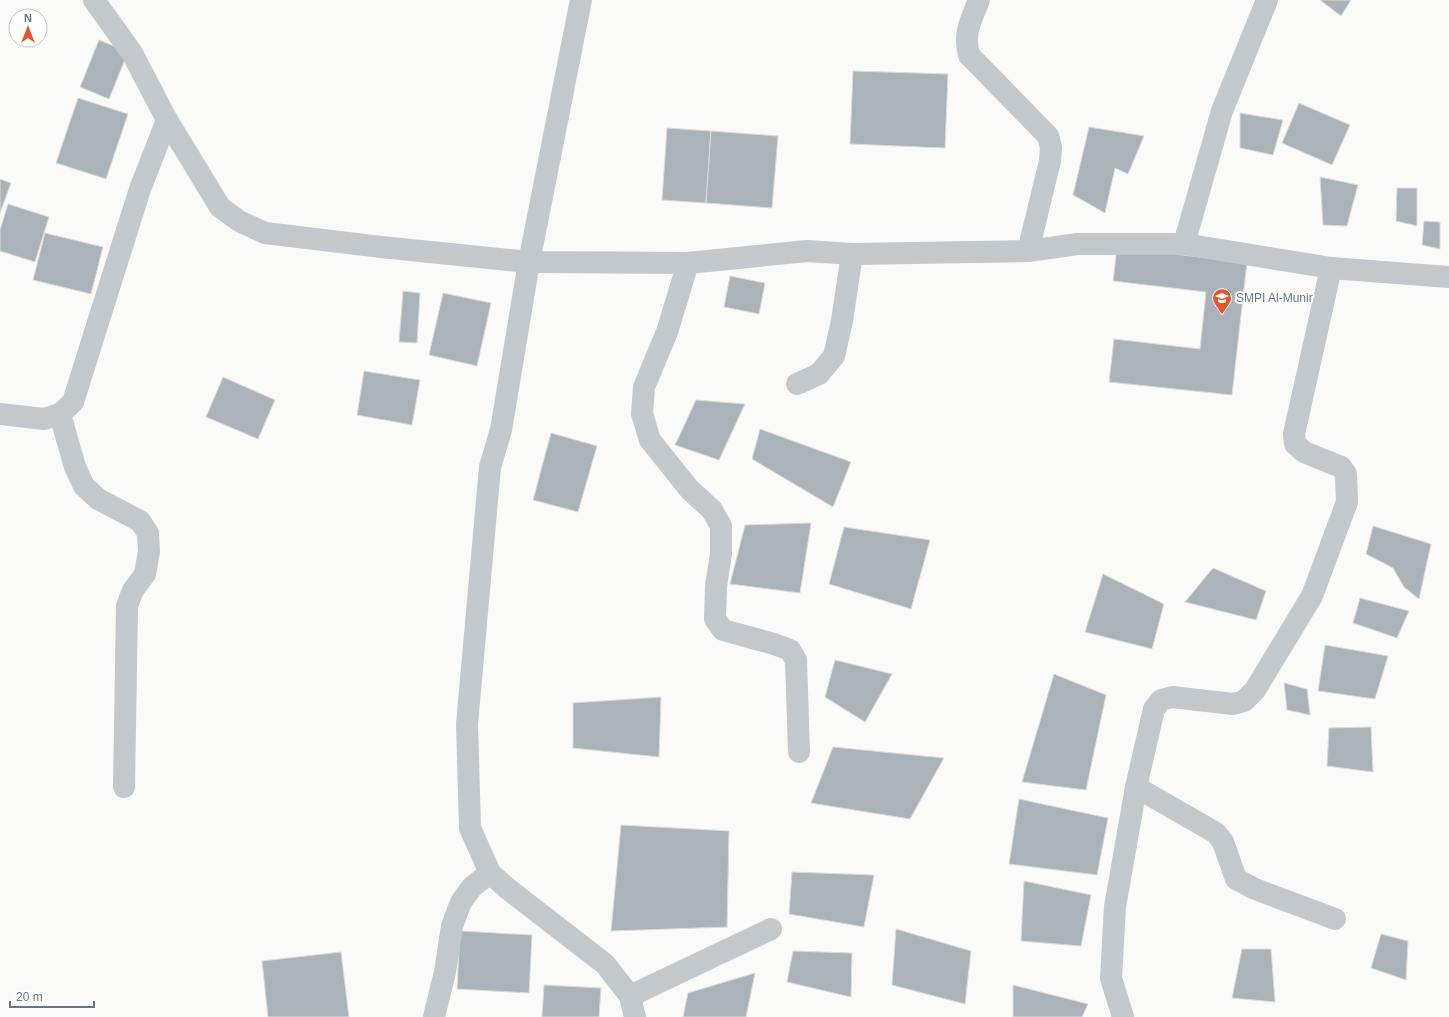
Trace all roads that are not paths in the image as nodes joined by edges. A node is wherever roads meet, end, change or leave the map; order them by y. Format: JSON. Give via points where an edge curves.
{"nodes":[{"id":1,"x":94,"y":0,"type":"edge"},
{"id":2,"x":581,"y":0,"type":"edge"},
{"id":3,"x":979,"y":0,"type":"edge"},
{"id":4,"x":1267,"y":0,"type":"edge"},
{"id":5,"x":167,"y":120,"type":"junction"},
{"id":6,"x":1184,"y":244,"type":"junction"},
{"id":7,"x":1028,"y":251,"type":"junction"},
{"id":8,"x":852,"y":254,"type":"junction"},
{"id":9,"x":529,"y":262,"type":"junction"},
{"id":10,"x":688,"y":263,"type":"junction"},
{"id":11,"x":1331,"y":268,"type":"junction"},
{"id":12,"x":1449,"y":277,"type":"edge"},
{"id":13,"x":797,"y":384,"type":"dead end"},
{"id":14,"x":0,"y":414,"type":"edge"},
{"id":15,"x":60,"y":414,"type":"junction"},
{"id":16,"x":798,"y":752,"type":"dead end"},
{"id":17,"x":124,"y":787,"type":"dead end"},
{"id":18,"x":1136,"y":787,"type":"junction"},
{"id":19,"x":490,"y":873,"type":"junction"},
{"id":20,"x":1335,"y":919,"type":"dead end"},
{"id":21,"x":771,"y":928,"type":"dead end"},
{"id":22,"x":630,"y":996,"type":"junction"},
{"id":23,"x":434,"y":1017,"type":"edge"},
{"id":24,"x":635,"y":1017,"type":"edge"},
{"id":25,"x":1123,"y":1017,"type":"edge"}],
"edges":[{"from":1,"to":5,"type":"street","via":[[132,53]]},
{"from":2,"to":9,"type":"street"},
{"from":3,"to":7,"type":"street","via":[[968,28],[966,43],[969,55],[1048,136],[1051,147],[1050,161]]},
{"from":4,"to":6,"type":"street","via":[[1222,111]]},
{"from":5,"to":9,"type":"street","via":[[220,207],[239,221],[264,233]]},
{"from":5,"to":15,"type":"street","via":[[140,189],[73,402]]},
{"from":6,"to":7,"type":"street","via":[[1078,244]]},
{"from":6,"to":11,"type":"street"},
{"from":7,"to":8,"type":"street"},
{"from":8,"to":10,"type":"street","via":[[807,251]]},
{"from":8,"to":13,"type":"street","via":[[834,356],[819,374]]},
{"from":9,"to":10,"type":"street"},
{"from":9,"to":19,"type":"street","via":[[500,430],[490,467],[467,724],[470,828]]},
{"from":10,"to":16,"type":"street","via":[[666,332],[644,387],[642,414],[650,440],[690,490],[712,510],[721,526],[715,619],[723,630],[790,650],[796,660]]},
{"from":11,"to":12,"type":"street"},
{"from":11,"to":18,"type":"street","via":[[1294,434],[1295,444],[1304,452],[1341,467],[1346,474],[1346,502],[1314,589],[1255,690],[1244,701],[1233,704],[1172,697],[1161,700],[1154,709]]},
{"from":14,"to":15,"type":"street","via":[[44,419]]},
{"from":15,"to":17,"type":"street","via":[[75,467],[84,486],[98,499],[140,521],[148,533],[149,552],[145,574],[133,590],[127,606]]},
{"from":18,"to":20,"type":"street","via":[[1216,833],[1223,842],[1236,880]]},
{"from":18,"to":25,"type":"street","via":[[1115,907],[1112,978]]},
{"from":19,"to":22,"type":"street","via":[[605,964]]},
{"from":19,"to":23,"type":"street","via":[[472,887],[461,902],[452,926],[445,972]]},
{"from":21,"to":22,"type":"street"},
{"from":22,"to":24,"type":"street"}]}
